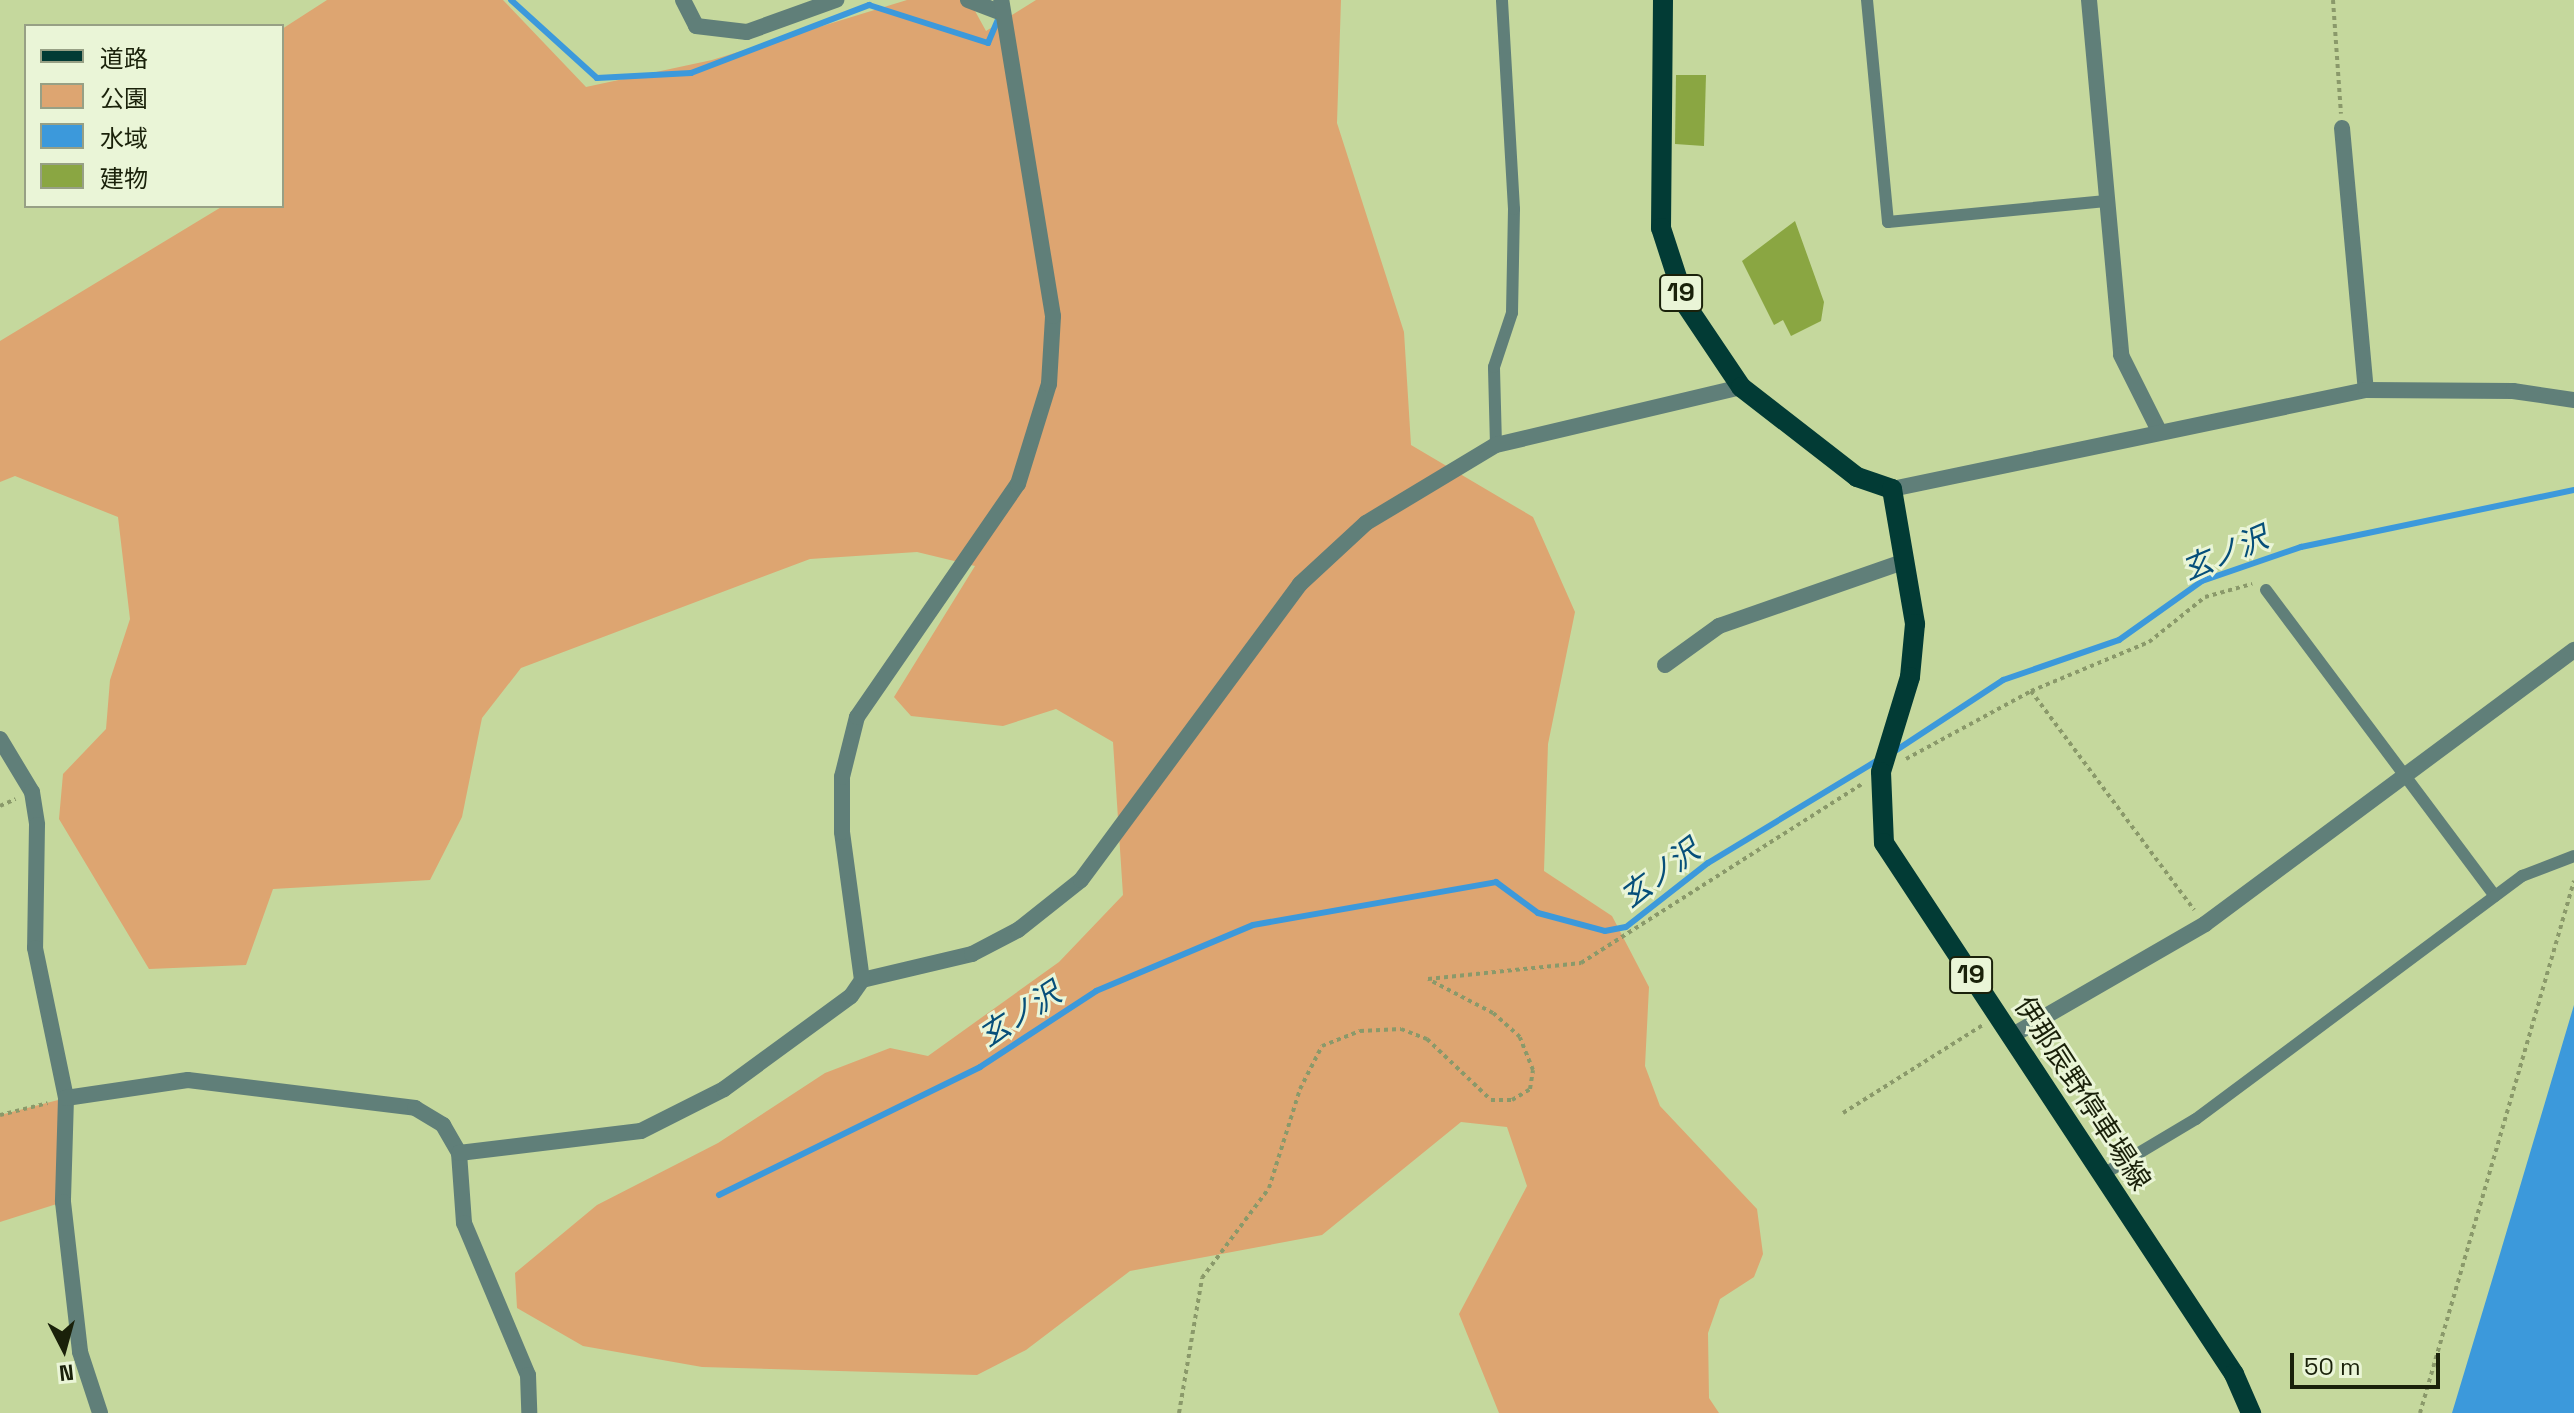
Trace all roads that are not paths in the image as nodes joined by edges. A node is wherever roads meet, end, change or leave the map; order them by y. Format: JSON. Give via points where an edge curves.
{"nodes":[{"id":1,"x":683,"y":0,"type":"edge"},
{"id":2,"x":836,"y":0,"type":"edge"},
{"id":3,"x":968,"y":0,"type":"edge"},
{"id":4,"x":1502,"y":0,"type":"edge"},
{"id":5,"x":1663,"y":0,"type":"edge"},
{"id":6,"x":1867,"y":0,"type":"edge"},
{"id":7,"x":2089,"y":0,"type":"edge"},
{"id":8,"x":1000,"y":6,"type":"edge"},
{"id":9,"x":2342,"y":128,"type":"road end"},
{"id":10,"x":2106,"y":201,"type":"junction"},
{"id":11,"x":1741,"y":387,"type":"junction"},
{"id":12,"x":2366,"y":390,"type":"junction"},
{"id":13,"x":2574,"y":400,"type":"edge"},
{"id":14,"x":2159,"y":431,"type":"junction"},
{"id":15,"x":1496,"y":445,"type":"junction"},
{"id":16,"x":1892,"y":489,"type":"junction"},
{"id":17,"x":1906,"y":561,"type":"junction"},
{"id":18,"x":2266,"y":590,"type":"road end"},
{"id":19,"x":2574,"y":650,"type":"edge"},
{"id":20,"x":1665,"y":665,"type":"dead end"},
{"id":21,"x":0,"y":739,"type":"edge"},
{"id":22,"x":2404,"y":778,"type":"junction"},
{"id":23,"x":2574,"y":856,"type":"edge"},
{"id":24,"x":2495,"y":896,"type":"junction"},
{"id":25,"x":862,"y":980,"type":"junction"},
{"id":26,"x":2013,"y":1035,"type":"junction"},
{"id":27,"x":66,"y":1098,"type":"junction"},
{"id":28,"x":459,"y":1153,"type":"junction"},
{"id":29,"x":2102,"y":1175,"type":"junction"},
{"id":30,"x":100,"y":1413,"type":"edge"},
{"id":31,"x":529,"y":1413,"type":"edge"},
{"id":32,"x":2251,"y":1413,"type":"edge"}],
"edges":[{"from":1,"to":2,"type":"street","via":[[696,26],[747,32]]},
{"from":3,"to":8,"type":"street"},
{"from":4,"to":15,"type":"lane","via":[[1514,224],[1512,313],[1494,367]]},
{"from":5,"to":11,"type":"main road","number":"19","via":[[1658,134],[1666,251],[1686,305]]},
{"from":6,"to":10,"type":"lane","via":[[1888,222]]},
{"from":7,"to":10,"type":"street"},
{"from":8,"to":25,"type":"street","via":[[1053,316],[1049,384],[1018,484],[857,717],[842,777],[842,832]]},
{"from":9,"to":12,"type":"street"},
{"from":10,"to":14,"type":"street","via":[[2121,355]]},
{"from":11,"to":15,"type":"street"},
{"from":11,"to":16,"type":"main road","number":"19","via":[[1857,477]]},
{"from":12,"to":13,"type":"street","via":[[2513,391]]},
{"from":12,"to":14,"type":"street"},
{"from":14,"to":16,"type":"street"},
{"from":15,"to":25,"type":"street","via":[[1366,523],[1300,584],[1081,880],[1018,930],[972,954]]},
{"from":16,"to":17,"type":"main road","name":"伊那辰野停車場線","number":"19"},
{"from":17,"to":20,"type":"street","via":[[1719,626]]},
{"from":17,"to":26,"type":"main road","name":"伊那辰野停車場線","number":"19","via":[[1914,650],[1881,772],[1884,843]]},
{"from":18,"to":22,"type":"lane"},
{"from":19,"to":22,"type":"street"},
{"from":21,"to":27,"type":"street","via":[[32,792],[35,948]]},
{"from":22,"to":24,"type":"lane"},
{"from":22,"to":26,"type":"street","via":[[2205,924]]},
{"from":23,"to":24,"type":"lane","via":[[2522,876]]},
{"from":24,"to":29,"type":"lane","via":[[2196,1119]]},
{"from":25,"to":28,"type":"street","via":[[749,1072],[641,1131]]},
{"from":26,"to":29,"type":"main road","name":"伊那辰野停車場線","number":"19"},
{"from":27,"to":28,"type":"street","via":[[188,1080],[415,1108],[443,1125]]},
{"from":27,"to":30,"type":"street","via":[[63,1202],[71,1279],[80,1352]]},
{"from":28,"to":31,"type":"street","via":[[464,1223],[528,1375]]},
{"from":29,"to":32,"type":"main road","name":"伊那辰野停車場線","number":"19","via":[[2234,1374]]}]}
